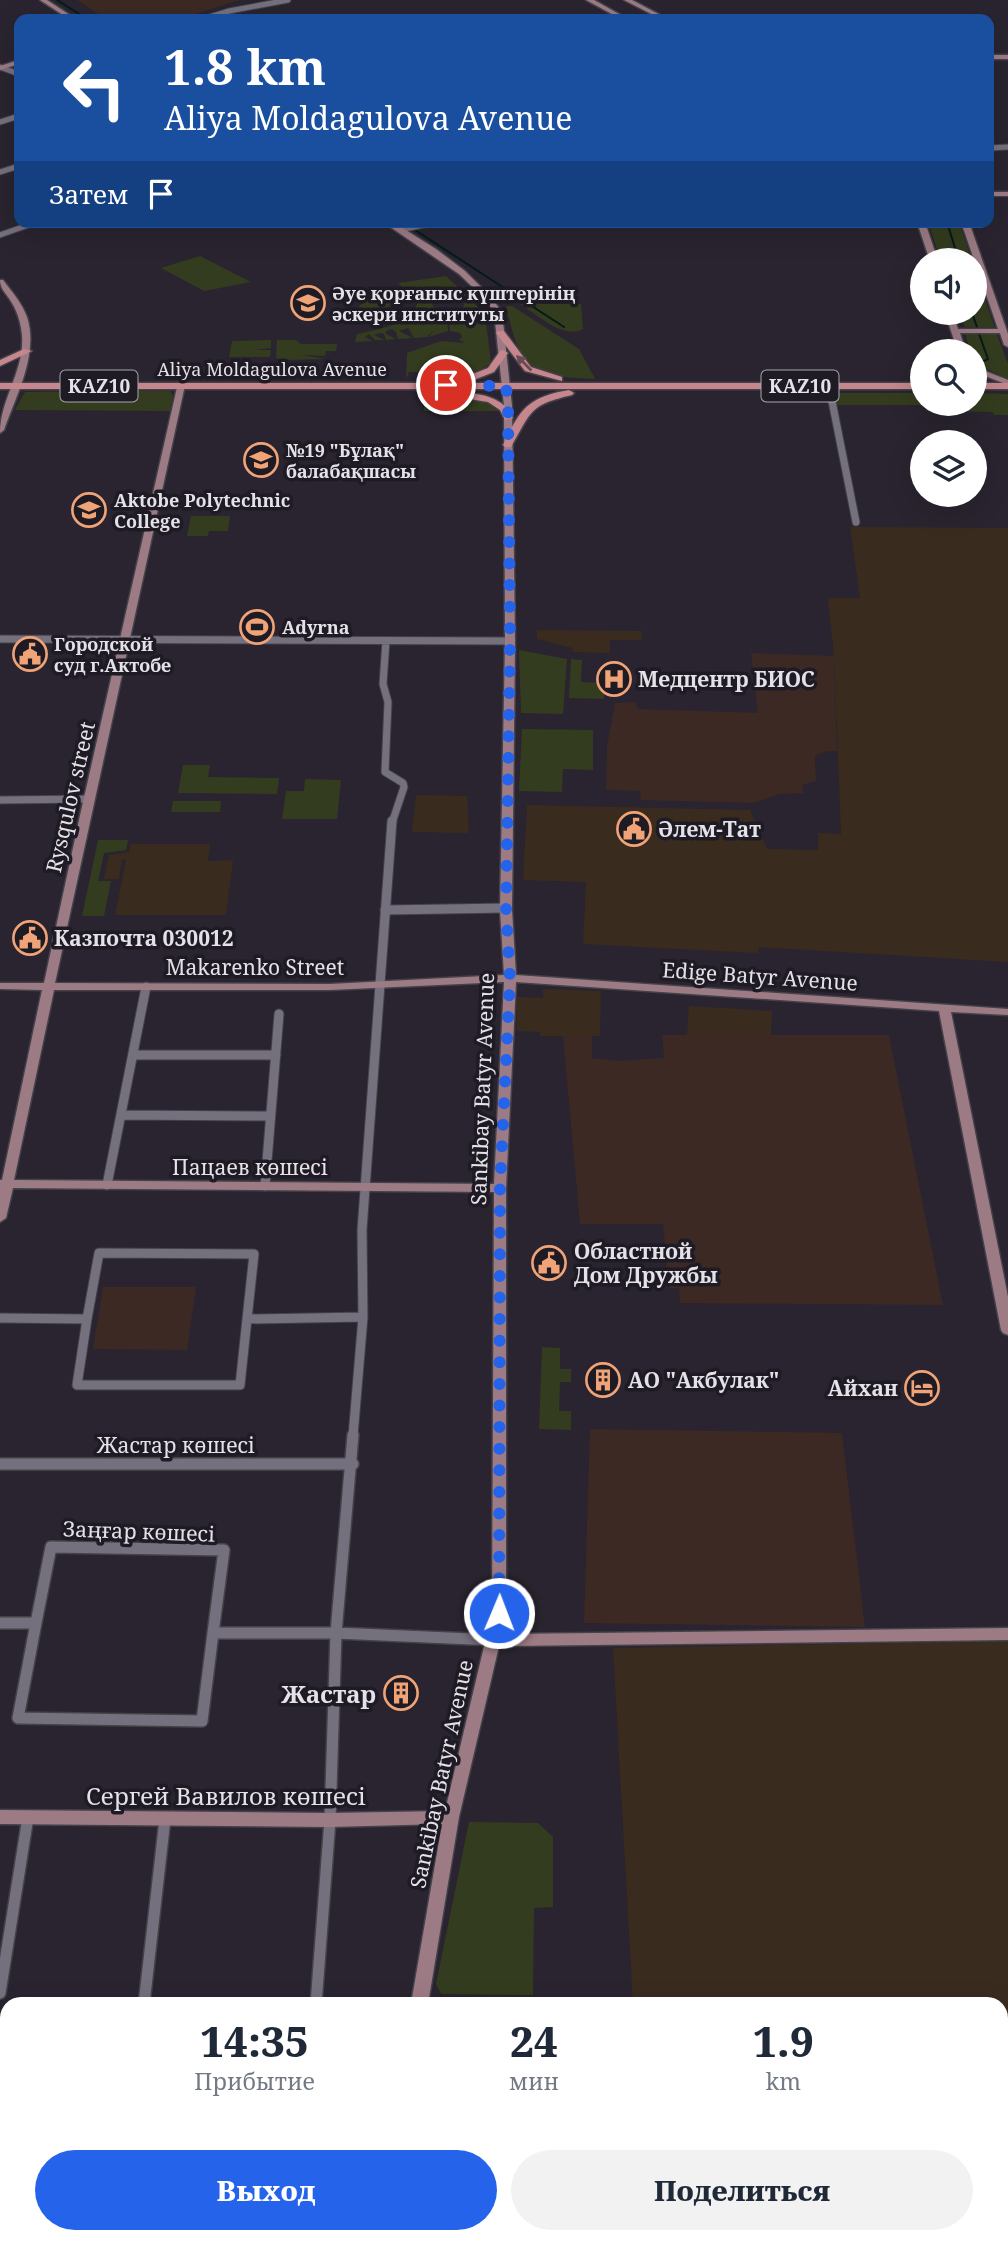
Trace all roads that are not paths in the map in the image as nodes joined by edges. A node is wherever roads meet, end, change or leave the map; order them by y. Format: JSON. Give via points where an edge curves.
{"nodes":[{"id":1,"x":43,"y":0,"type":"edge"},
{"id":2,"x":288,"y":0,"type":"edge"},
{"id":3,"x":589,"y":0,"type":"edge"},
{"id":4,"x":627,"y":0,"type":"edge"},
{"id":5,"x":65,"y":14,"type":"edge"},
{"id":6,"x":219,"y":14,"type":"edge"},
{"id":7,"x":616,"y":14,"type":"edge"},
{"id":8,"x":655,"y":14,"type":"edge"},
{"id":9,"x":20,"y":228,"type":"edge"},
{"id":10,"x":397,"y":228,"type":"edge"},
{"id":11,"x":410,"y":228,"type":"edge"},
{"id":12,"x":923,"y":228,"type":"edge"},
{"id":13,"x":967,"y":228,"type":"edge"},
{"id":14,"x":400,"y":230,"type":"junction"},
{"id":15,"x":0,"y":235,"type":"edge"},
{"id":16,"x":930,"y":248,"type":"edge"},
{"id":17,"x":0,"y":282,"type":"edge"},
{"id":18,"x":952,"y":325,"type":"edge"},
{"id":19,"x":954,"y":331,"type":"junction"},
{"id":20,"x":1003,"y":331,"type":"junction"},
{"id":21,"x":501,"y":333,"type":"junction"},
{"id":22,"x":957,"y":339,"type":"edge"},
{"id":23,"x":1008,"y":345,"type":"edge"},
{"id":24,"x":27,"y":351,"type":"junction"},
{"id":25,"x":503,"y":353,"type":"junction"},
{"id":26,"x":0,"y":363,"type":"edge"},
{"id":27,"x":987,"y":374,"type":"edge"},
{"id":28,"x":1008,"y":384,"type":"edge"},
{"id":29,"x":181,"y":385,"type":"junction"},
{"id":30,"x":383,"y":385,"type":"junction"},
{"id":31,"x":405,"y":385,"type":"junction"},
{"id":32,"x":987,"y":385,"type":"edge"},
{"id":33,"x":0,"y":386,"type":"edge"},
{"id":34,"x":17,"y":386,"type":"junction"},
{"id":35,"x":506,"y":386,"type":"junction"},
{"id":36,"x":637,"y":386,"type":"junction"},
{"id":37,"x":829,"y":386,"type":"junction"},
{"id":38,"x":910,"y":386,"type":"edge"},
{"id":39,"x":508,"y":418,"type":"junction"},
{"id":40,"x":0,"y":430,"type":"edge"},
{"id":41,"x":508,"y":445,"type":"junction"},
{"id":42,"x":856,"y":522,"type":"dead end"},
{"id":43,"x":0,"y":639,"type":"edge"},
{"id":44,"x":124,"y":640,"type":"junction"},
{"id":45,"x":510,"y":640,"type":"junction"},
{"id":46,"x":386,"y":641,"type":"junction"},
{"id":47,"x":89,"y":799,"type":"junction"},
{"id":48,"x":0,"y":800,"type":"edge"},
{"id":49,"x":506,"y":908,"type":"junction"},
{"id":50,"x":385,"y":910,"type":"junction"},
{"id":51,"x":510,"y":978,"type":"junction"},
{"id":52,"x":50,"y":985,"type":"junction"},
{"id":53,"x":380,"y":985,"type":"junction"},
{"id":54,"x":0,"y":986,"type":"edge"},
{"id":55,"x":146,"y":986,"type":"junction"},
{"id":56,"x":944,"y":1007,"type":"junction"},
{"id":57,"x":1008,"y":1012,"type":"edge"},
{"id":58,"x":279,"y":1014,"type":"dead end"},
{"id":59,"x":133,"y":1055,"type":"junction"},
{"id":60,"x":276,"y":1055,"type":"junction"},
{"id":61,"x":122,"y":1115,"type":"junction"},
{"id":62,"x":270,"y":1116,"type":"junction"},
{"id":63,"x":4,"y":1184,"type":"edge"},
{"id":64,"x":107,"y":1185,"type":"junction"},
{"id":65,"x":264,"y":1186,"type":"junction"},
{"id":66,"x":365,"y":1187,"type":"junction"},
{"id":67,"x":500,"y":1188,"type":"junction"},
{"id":68,"x":0,"y":1218,"type":"edge"},
{"id":69,"x":363,"y":1317,"type":"junction"},
{"id":70,"x":0,"y":1318,"type":"edge"},
{"id":71,"x":87,"y":1319,"type":"junction"},
{"id":72,"x":247,"y":1319,"type":"junction"},
{"id":73,"x":1008,"y":1330,"type":"edge"},
{"id":74,"x":0,"y":1464,"type":"edge"},
{"id":75,"x":353,"y":1465,"type":"junction"},
{"id":76,"x":0,"y":1623,"type":"edge"},
{"id":77,"x":36,"y":1623,"type":"junction"},
{"id":78,"x":214,"y":1633,"type":"junction"},
{"id":79,"x":336,"y":1633,"type":"junction"},
{"id":80,"x":1008,"y":1634,"type":"edge"},
{"id":81,"x":494,"y":1640,"type":"junction"},
{"id":82,"x":0,"y":1817,"type":"edge"},
{"id":83,"x":28,"y":1817,"type":"junction"},
{"id":84,"x":452,"y":1817,"type":"junction"},
{"id":85,"x":165,"y":1819,"type":"junction"},
{"id":86,"x":330,"y":1820,"type":"junction"},
{"id":87,"x":0,"y":1993,"type":"edge"},
{"id":88,"x":145,"y":1997,"type":"edge"},
{"id":89,"x":317,"y":1997,"type":"edge"},
{"id":90,"x":420,"y":1997,"type":"edge"}],
"edges":[{"from":1,"to":5,"type":"street"},
{"from":2,"to":6,"type":"street"},
{"from":3,"to":7,"type":"street"},
{"from":4,"to":8,"type":"street"},
{"from":9,"to":15,"type":"street"},
{"from":10,"to":14,"type":"street","name":"Sankibay Batyr Avenue"},
{"from":11,"to":14,"type":"street"},
{"from":12,"to":16,"type":"street"},
{"from":13,"to":20,"type":"street"},
{"from":14,"to":21,"type":"street","name":"Sankibay Batyr Avenue","via":[[474,283],[498,312]]},
{"from":17,"to":24,"type":"street","via":[[22,312]]},
{"from":18,"to":19,"type":"street"},
{"from":19,"to":20,"type":"street"},
{"from":19,"to":22,"type":"street"},
{"from":20,"to":23,"type":"street"},
{"from":21,"to":25,"type":"street","name":"Sankibay Batyr Avenue"},
{"from":36,"to":21,"type":"main road","one_way":true,"via":[[561,380],[534,373],[521,363]]},
{"from":24,"to":26,"type":"main road"},
{"from":24,"to":34,"type":"street"},
{"from":25,"to":31,"type":"main road","via":[[497,365],[481,376]]},
{"from":25,"to":35,"type":"street","name":"Sankibay Batyr Avenue"},
{"from":27,"to":28,"type":"street"},
{"from":28,"to":32,"type":"main road"},
{"from":29,"to":30,"type":"main road","name":"Aliya Moldagulova Avenue","number":"KAZ10"},
{"from":29,"to":34,"type":"main road","name":"Aliya Moldagulova Avenue","number":"KAZ10"},
{"from":29,"to":44,"type":"street","name":"Rysqulov street"},
{"from":30,"to":31,"type":"main road","name":"Aliya Moldagulova Avenue","number":"KAZ10"},
{"from":30,"to":39,"type":"main road","via":[[491,400],[504,408]]},
{"from":31,"to":35,"type":"main road","name":"Aliya Moldagulova Avenue","number":"KAZ10"},
{"from":33,"to":34,"type":"main road","name":"Aliya Moldagulova Avenue","number":"KAZ10"},
{"from":34,"to":40,"type":"street"},
{"from":35,"to":36,"type":"main road","name":"Aliya Moldagulova Avenue","number":"KAZ10"},
{"from":35,"to":39,"type":"street","name":"Sankibay Batyr Avenue"},
{"from":36,"to":37,"type":"main road","name":"Aliya Moldagulova Avenue","number":"KAZ10"},
{"from":36,"to":41,"type":"main road","via":[[537,400],[526,408]]},
{"from":37,"to":38,"type":"main road","name":"Aliya Moldagulova Avenue","number":"KAZ10"},
{"from":37,"to":42,"type":"street"},
{"from":39,"to":41,"type":"street","name":"Sankibay Batyr Avenue"},
{"from":41,"to":45,"type":"street","name":"Sankibay Batyr Avenue"},
{"from":43,"to":44,"type":"street"},
{"from":44,"to":46,"type":"street"},
{"from":44,"to":47,"type":"street","name":"Rysqulov street"},
{"from":45,"to":46,"type":"street"},
{"from":45,"to":49,"type":"street","name":"Sankibay Batyr Avenue"},
{"from":46,"to":50,"type":"street","via":[[385,772],[404,787],[390,832]]},
{"from":47,"to":48,"type":"street"},
{"from":47,"to":52,"type":"street","name":"Rysqulov street"},
{"from":49,"to":50,"type":"street"},
{"from":49,"to":51,"type":"street","name":"Sankibay Batyr Avenue"},
{"from":50,"to":53,"type":"street"},
{"from":51,"to":53,"type":"street","name":"Makarenko Street"},
{"from":51,"to":56,"type":"street","name":"Edige Batyr Avenue"},
{"from":51,"to":67,"type":"street","name":"Sankibay Batyr Avenue"},
{"from":52,"to":54,"type":"street","name":"Makarenko Street"},
{"from":52,"to":55,"type":"street","name":"Makarenko Street"},
{"from":52,"to":63,"type":"street","name":"Rysqulov street"},
{"from":53,"to":55,"type":"street","name":"Makarenko Street"},
{"from":53,"to":66,"type":"street"},
{"from":55,"to":59,"type":"street"},
{"from":56,"to":57,"type":"street","name":"Edige Batyr Avenue"},
{"from":56,"to":73,"type":"street"},
{"from":58,"to":60,"type":"street"},
{"from":59,"to":60,"type":"street"},
{"from":59,"to":61,"type":"street"},
{"from":60,"to":62,"type":"street"},
{"from":61,"to":62,"type":"street"},
{"from":61,"to":64,"type":"street"},
{"from":62,"to":65,"type":"street"},
{"from":63,"to":64,"type":"street","name":"Пацаев көшесі"},
{"from":63,"to":68,"type":"street","name":"Rysqulov street"},
{"from":64,"to":65,"type":"street","name":"Пацаев көшесі"},
{"from":65,"to":66,"type":"street","name":"Пацаев көшесі"},
{"from":66,"to":67,"type":"street","name":"Пацаев көшесі"},
{"from":66,"to":69,"type":"street"},
{"from":67,"to":81,"type":"street","name":"Sankibay Batyr Avenue","via":[[500,1575]]},
{"from":69,"to":72,"type":"street"},
{"from":69,"to":75,"type":"street"},
{"from":70,"to":71,"type":"street"},
{"from":71,"to":72,"type":"street","via":[[99,1253],[254,1254]]},
{"from":71,"to":72,"type":"street","via":[[77,1385],[240,1385]]},
{"from":74,"to":75,"type":"street","name":"Жастар көшесі"},
{"from":75,"to":79,"type":"street"},
{"from":76,"to":77,"type":"street"},
{"from":77,"to":78,"type":"street","name":"Заңғар көшесі","via":[[51,1547],[224,1550]]},
{"from":77,"to":78,"type":"street","name":"Заңғар көшесі","via":[[18,1718],[202,1721]]},
{"from":78,"to":79,"type":"street"},
{"from":79,"to":81,"type":"street"},
{"from":79,"to":86,"type":"street"},
{"from":80,"to":81,"type":"street"},
{"from":81,"to":84,"type":"street","name":"Sankibay Batyr Avenue"},
{"from":82,"to":83,"type":"street","name":"Сергей Вавилов көшесі"},
{"from":83,"to":85,"type":"street","name":"Сергей Вавилов көшесі"},
{"from":83,"to":87,"type":"street"},
{"from":84,"to":86,"type":"street","name":"Сергей Вавилов көшесі"},
{"from":84,"to":90,"type":"street","name":"Sankibay Batyr Avenue"},
{"from":85,"to":86,"type":"street","name":"Сергей Вавилов көшесі"},
{"from":85,"to":88,"type":"street"},
{"from":86,"to":89,"type":"street"}]}
